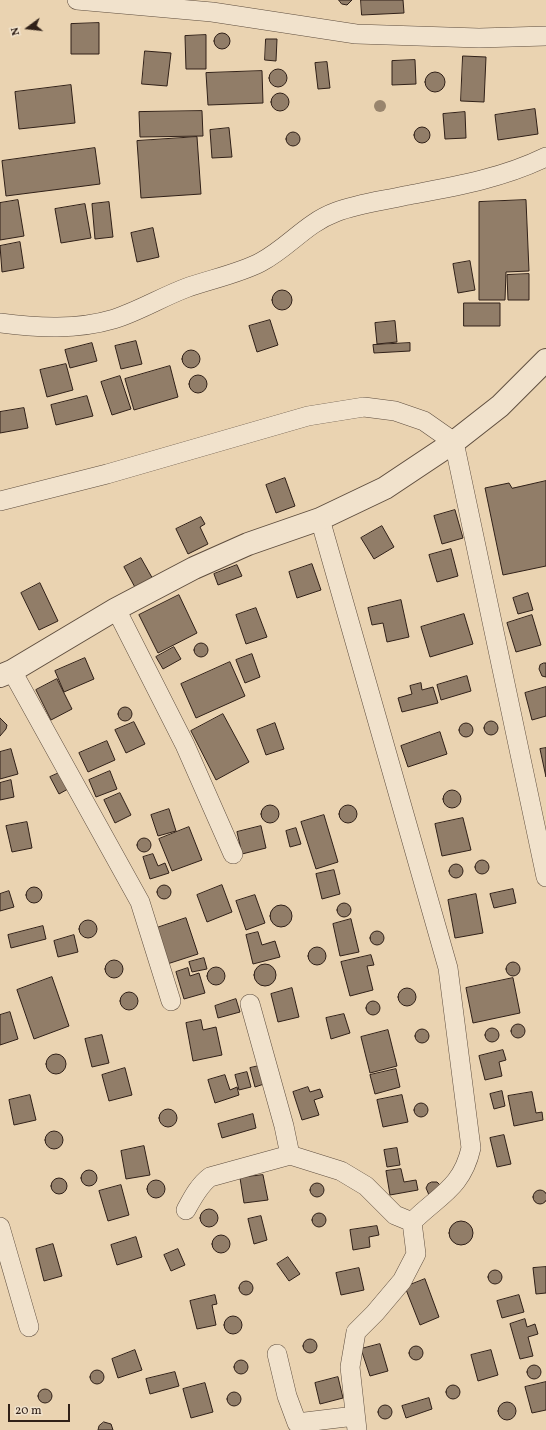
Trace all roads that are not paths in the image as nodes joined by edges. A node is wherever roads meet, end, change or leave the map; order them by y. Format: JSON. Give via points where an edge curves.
{"nodes":[{"id":1,"x":77,"y":0,"type":"edge"},
{"id":2,"x":101,"y":1,"type":"edge"},
{"id":3,"x":546,"y":36,"type":"edge"},
{"id":4,"x":546,"y":157,"type":"edge"},
{"id":5,"x":0,"y":322,"type":"edge"},
{"id":6,"x":546,"y":363,"type":"edge"},
{"id":7,"x":454,"y":442,"type":"junction"},
{"id":8,"x":0,"y":501,"type":"edge"},
{"id":9,"x":320,"y":519,"type":"junction"},
{"id":10,"x":116,"y":609,"type":"junction"},
{"id":11,"x":6,"y":674,"type":"edge"},
{"id":12,"x":232,"y":854,"type":"dead end"},
{"id":13,"x":546,"y":877,"type":"edge"},
{"id":14,"x":170,"y":1001,"type":"dead end"},
{"id":15,"x":250,"y":1004,"type":"dead end"},
{"id":16,"x":290,"y":1155,"type":"junction"},
{"id":17,"x":186,"y":1210,"type":"dead end"},
{"id":18,"x":412,"y":1222,"type":"junction"},
{"id":19,"x":0,"y":1227,"type":"edge"},
{"id":20,"x":29,"y":1327,"type":"dead end"},
{"id":21,"x":277,"y":1354,"type":"dead end"},
{"id":22,"x":356,"y":1423,"type":"edge"}],
"edges":[{"from":1,"to":2,"type":"street"},
{"from":2,"to":3,"type":"street","via":[[212,12],[356,34],[479,38]]},
{"from":4,"to":5,"type":"street","via":[[500,176],[357,205],[336,212],[316,220],[260,263],[184,289],[114,319],[72,327],[32,327]]},
{"from":6,"to":7,"type":"street","via":[[500,406]]},
{"from":7,"to":8,"type":"street","via":[[424,421],[395,411],[364,407],[308,416],[129,468]]},
{"from":7,"to":9,"type":"street","via":[[385,488]]},
{"from":7,"to":13,"type":"street"},
{"from":9,"to":10,"type":"street","via":[[242,547],[194,568]]},
{"from":9,"to":18,"type":"street","via":[[448,968],[462,1068],[471,1148],[467,1165],[456,1184]]},
{"from":10,"to":11,"type":"street"},
{"from":10,"to":12,"type":"street","via":[[185,745]]},
{"from":11,"to":14,"type":"street","via":[[140,902]]},
{"from":15,"to":16,"type":"street"},
{"from":16,"to":17,"type":"street","via":[[210,1177],[196,1192]]},
{"from":16,"to":18,"type":"street","via":[[341,1171],[366,1186],[395,1214]]},
{"from":18,"to":22,"type":"street","via":[[416,1254],[402,1281],[356,1332],[350,1367]]},
{"from":19,"to":20,"type":"street"},
{"from":21,"to":22,"type":"street","via":[[287,1396],[297,1423]]}]}
